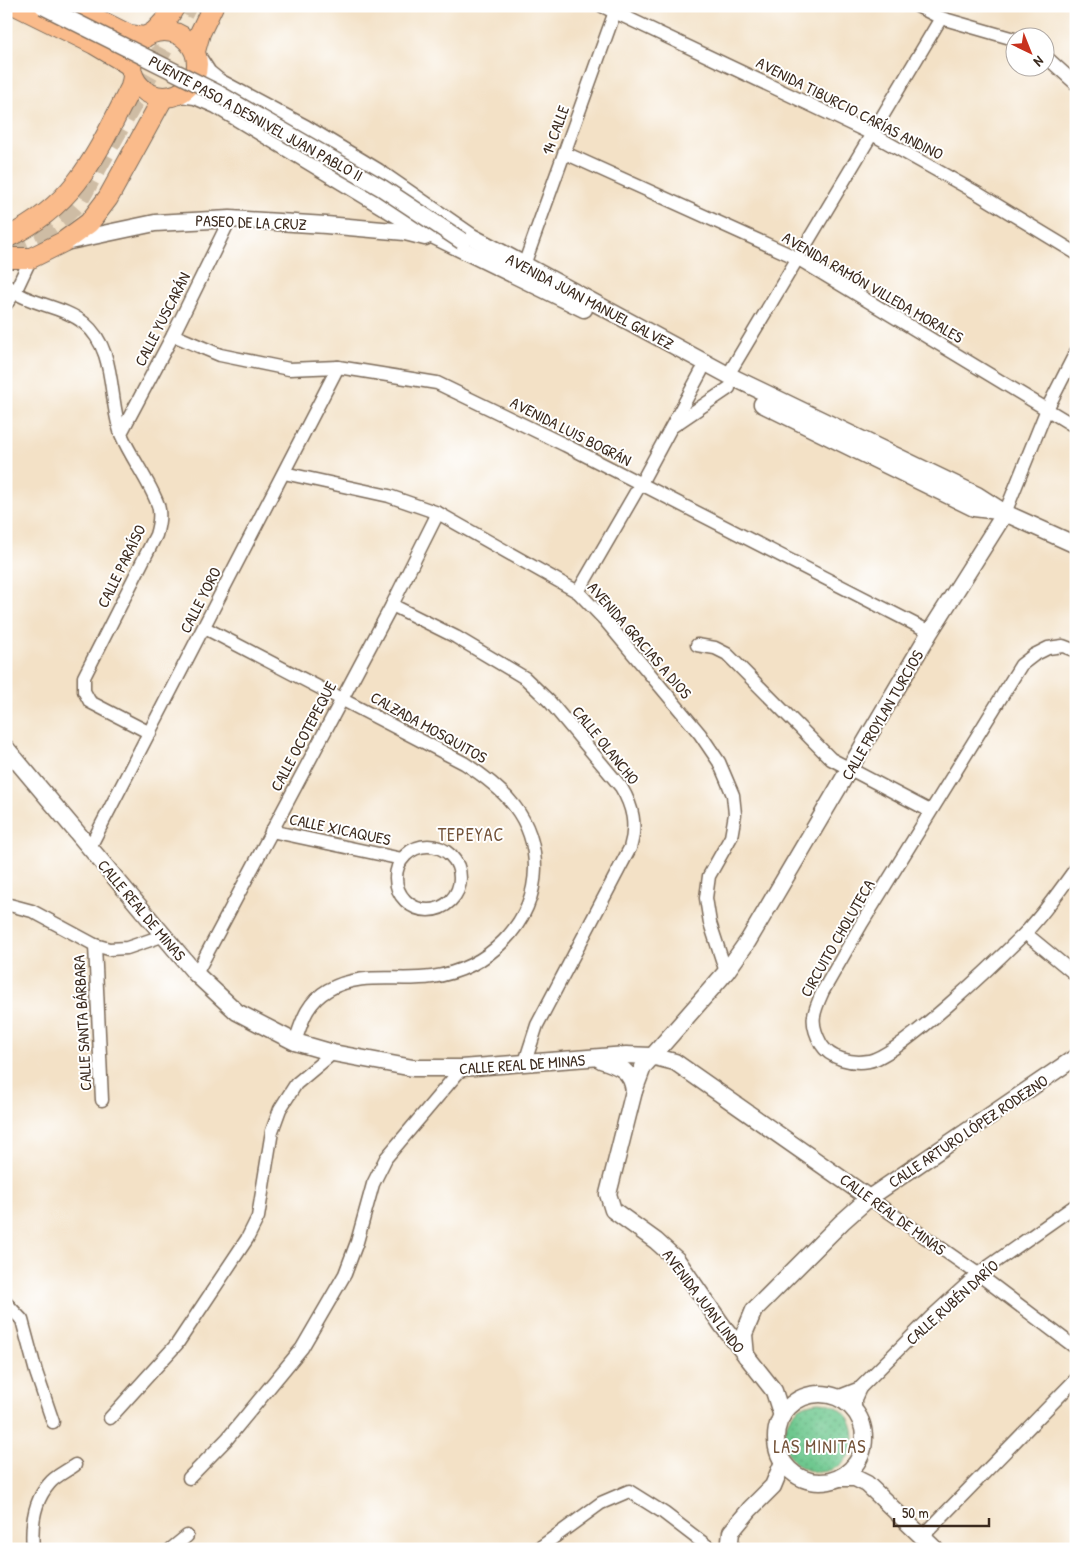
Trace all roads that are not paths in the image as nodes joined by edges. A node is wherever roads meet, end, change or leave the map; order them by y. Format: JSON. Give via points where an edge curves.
{"nodes":[{"id":1,"x":17,"y":6,"type":"edge"},
{"id":2,"x":44,"y":6,"type":"edge"},
{"id":3,"x":71,"y":6,"type":"edge"},
{"id":4,"x":175,"y":6,"type":"edge"},
{"id":5,"x":213,"y":6,"type":"edge"},
{"id":6,"x":602,"y":6,"type":"edge"},
{"id":7,"x":917,"y":6,"type":"edge"},
{"id":8,"x":616,"y":8,"type":"edge"},
{"id":9,"x":941,"y":18,"type":"junction"},
{"id":10,"x":149,"y":35,"type":"junction"},
{"id":11,"x":1004,"y":37,"type":"edge"},
{"id":12,"x":196,"y":53,"type":"junction"},
{"id":13,"x":1054,"y":64,"type":"edge"},
{"id":14,"x":132,"y":71,"type":"junction"},
{"id":15,"x":1076,"y":84,"type":"edge"},
{"id":16,"x":171,"y":96,"type":"junction"},
{"id":17,"x":872,"y":134,"type":"junction"},
{"id":18,"x":564,"y":153,"type":"junction"},
{"id":19,"x":230,"y":218,"type":"junction"},
{"id":20,"x":6,"y":238,"type":"edge"},
{"id":21,"x":440,"y":240,"type":"junction"},
{"id":22,"x":63,"y":242,"type":"junction"},
{"id":23,"x":1076,"y":253,"type":"edge"},
{"id":24,"x":28,"y":254,"type":"junction"},
{"id":25,"x":6,"y":258,"type":"edge"},
{"id":26,"x":495,"y":258,"type":"junction"},
{"id":27,"x":797,"y":258,"type":"junction"},
{"id":28,"x":524,"y":265,"type":"junction"},
{"id":29,"x":9,"y":295,"type":"edge"},
{"id":30,"x":173,"y":335,"type":"junction"},
{"id":31,"x":1076,"y":352,"type":"edge"},
{"id":32,"x":338,"y":367,"type":"junction"},
{"id":33,"x":700,"y":372,"type":"junction"},
{"id":34,"x":728,"y":381,"type":"junction"},
{"id":35,"x":1046,"y":409,"type":"junction"},
{"id":36,"x":1076,"y":427,"type":"edge"},
{"id":37,"x":669,"y":428,"type":"junction"},
{"id":38,"x":121,"y":433,"type":"junction"},
{"id":39,"x":284,"y":473,"type":"junction"},
{"id":40,"x":640,"y":485,"type":"junction"},
{"id":41,"x":1005,"y":512,"type":"junction"},
{"id":42,"x":438,"y":513,"type":"junction"},
{"id":43,"x":1076,"y":544,"type":"edge"},
{"id":44,"x":578,"y":592,"type":"junction"},
{"id":45,"x":392,"y":605,"type":"junction"},
{"id":46,"x":205,"y":628,"type":"junction"},
{"id":47,"x":930,"y":632,"type":"junction"},
{"id":48,"x":697,"y":645,"type":"dead end"},
{"id":49,"x":1076,"y":650,"type":"edge"},
{"id":50,"x":340,"y":698,"type":"junction"},
{"id":51,"x":150,"y":733,"type":"junction"},
{"id":52,"x":6,"y":748,"type":"edge"},
{"id":53,"x":850,"y":769,"type":"junction"},
{"id":54,"x":930,"y":811,"type":"junction"},
{"id":55,"x":272,"y":831,"type":"junction"},
{"id":56,"x":90,"y":847,"type":"junction"},
{"id":57,"x":402,"y":859,"type":"junction"},
{"id":58,"x":1076,"y":868,"type":"edge"},
{"id":59,"x":6,"y":904,"type":"edge"},
{"id":60,"x":1025,"y":933,"type":"junction"},
{"id":61,"x":162,"y":936,"type":"junction"},
{"id":62,"x":95,"y":945,"type":"junction"},
{"id":63,"x":726,"y":972,"type":"junction"},
{"id":64,"x":196,"y":974,"type":"junction"},
{"id":65,"x":1076,"y":975,"type":"edge"},
{"id":66,"x":294,"y":1042,"type":"junction"},
{"id":67,"x":333,"y":1053,"type":"junction"},
{"id":68,"x":651,"y":1056,"type":"junction"},
{"id":69,"x":1076,"y":1057,"type":"edge"},
{"id":70,"x":599,"y":1059,"type":"junction"},
{"id":71,"x":525,"y":1062,"type":"junction"},
{"id":72,"x":462,"y":1068,"type":"junction"},
{"id":73,"x":634,"y":1091,"type":"junction"},
{"id":74,"x":102,"y":1100,"type":"dead end"},
{"id":75,"x":869,"y":1198,"type":"junction"},
{"id":76,"x":1076,"y":1205,"type":"edge"},
{"id":77,"x":978,"y":1274,"type":"junction"},
{"id":78,"x":6,"y":1304,"type":"edge"},
{"id":79,"x":712,"y":1310,"type":"junction"},
{"id":80,"x":754,"y":1310,"type":"junction"},
{"id":81,"x":1076,"y":1348,"type":"edge"},
{"id":82,"x":746,"y":1356,"type":"junction"},
{"id":83,"x":1076,"y":1378,"type":"edge"},
{"id":84,"x":860,"y":1388,"type":"junction"},
{"id":85,"x":774,"y":1391,"type":"junction"},
{"id":86,"x":837,"y":1397,"type":"junction"},
{"id":87,"x":798,"y":1400,"type":"junction"},
{"id":88,"x":855,"y":1410,"type":"junction"},
{"id":89,"x":782,"y":1416,"type":"junction"},
{"id":90,"x":110,"y":1418,"type":"dead end"},
{"id":91,"x":53,"y":1422,"type":"dead end"},
{"id":92,"x":860,"y":1456,"type":"junction"},
{"id":93,"x":783,"y":1462,"type":"junction"},
{"id":94,"x":75,"y":1465,"type":"dead end"},
{"id":95,"x":189,"y":1478,"type":"dead end"},
{"id":96,"x":840,"y":1478,"type":"junction"},
{"id":97,"x":803,"y":1479,"type":"junction"},
{"id":98,"x":867,"y":1484,"type":"junction"},
{"id":99,"x":773,"y":1486,"type":"junction"},
{"id":100,"x":187,"y":1536,"type":"dead end"},
{"id":101,"x":922,"y":1536,"type":"junction"},
{"id":102,"x":33,"y":1549,"type":"edge"},
{"id":103,"x":171,"y":1549,"type":"edge"},
{"id":104,"x":538,"y":1549,"type":"edge"},
{"id":105,"x":711,"y":1549,"type":"edge"},
{"id":106,"x":730,"y":1549,"type":"edge"},
{"id":107,"x":935,"y":1549,"type":"edge"}],
"edges":[{"from":1,"to":14,"type":"main road","via":[[94,44]]},
{"from":2,"to":26,"type":"street","name":"PUENTE PASO A DESNIVEL JUAN PABLO II","bridge":true,"via":[[217,93],[382,188],[462,241]]},
{"from":3,"to":10,"type":"main road","via":[[129,34]]},
{"from":4,"to":10,"type":"main road"},
{"from":5,"to":12,"type":"main road","via":[[200,32]]},
{"from":6,"to":8,"type":"street","name":"AVENIDA TIBURCIO CARÍAS ANDINO"},
{"from":7,"to":9,"type":"street"},
{"from":8,"to":17,"type":"street","name":"AVENIDA TIBURCIO CARÍAS ANDINO"},
{"from":8,"to":18,"type":"street","name":"14 CALLE"},
{"from":9,"to":11,"type":"street"},
{"from":9,"to":17,"type":"street"},
{"from":10,"to":12,"type":"main road","via":[[174,32],[183,36]]},
{"from":10,"to":14,"type":"main road","via":[[134,50]]},
{"from":12,"to":16,"type":"main road","via":[[193,82]]},
{"from":12,"to":26,"type":"street","name":"AVENIDA JUAN MANUEL GALVEZ","via":[[208,73],[219,82],[378,172],[472,237]]},
{"from":13,"to":15,"type":"street"},
{"from":14,"to":16,"type":"main road","via":[[145,92]]},
{"from":14,"to":20,"type":"main road","via":[[131,88],[77,184],[43,216]]},
{"from":16,"to":21,"type":"street","name":"AVENIDA JUAN MANUEL GALVEZ","via":[[195,96],[216,105]]},
{"from":16,"to":22,"type":"main road","via":[[98,213],[79,232]]},
{"from":17,"to":23,"type":"street","name":"AVENIDA TIBURCIO CARÍAS ANDINO"},
{"from":17,"to":27,"type":"street"},
{"from":18,"to":27,"type":"street","name":"AVENIDA RAMÓN VILLEDA MORALES"},
{"from":18,"to":28,"type":"street","name":"14 CALLE"},
{"from":19,"to":21,"type":"street","name":"PASEO DE LA CRUZ","via":[[405,232]]},
{"from":19,"to":22,"type":"street","name":"PASEO DE LA CRUZ","via":[[155,223]]},
{"from":19,"to":30,"type":"street","name":"CALLE YUSCARÁN"},
{"from":21,"to":26,"type":"street","name":"AVENIDA JUAN MANUEL GALVEZ"},
{"from":22,"to":24,"type":"main road"},
{"from":24,"to":25,"type":"main road"},
{"from":24,"to":29,"type":"street"},
{"from":26,"to":28,"type":"street","name":"AVENIDA JUAN MANUEL GALVEZ"},
{"from":26,"to":33,"type":"street","name":"AVENIDA JUAN MANUEL GALVEZ"},
{"from":27,"to":34,"type":"street"},
{"from":27,"to":35,"type":"street","name":"AVENIDA RAMÓN VILLEDA MORALES"},
{"from":28,"to":34,"type":"street","name":"AVENIDA JUAN MANUEL GALVEZ"},
{"from":29,"to":38,"type":"street","name":"CALLE PARAÍSO","via":[[50,305],[85,324],[106,357]]},
{"from":30,"to":32,"type":"street","name":"AVENIDA LUIS BOGRÁN","via":[[220,355],[254,362],[289,368]]},
{"from":30,"to":38,"type":"street","name":"CALLE YUSCARÁN"},
{"from":31,"to":35,"type":"street","name":"CALLE FROYLAN TURCIOS"},
{"from":32,"to":39,"type":"street","name":"CALLE YORO"},
{"from":32,"to":40,"type":"street","name":"AVENIDA LUIS BOGRÁN","via":[[437,383]]},
{"from":33,"to":34,"type":"street","name":"AVENIDA JUAN MANUEL GALVEZ"},
{"from":33,"to":37,"type":"street"},
{"from":34,"to":37,"type":"street"},
{"from":34,"to":41,"type":"street","name":"AVENIDA JUAN MANUEL GALVEZ","via":[[977,495]]},
{"from":35,"to":36,"type":"street","name":"AVENIDA RAMÓN VILLEDA MORALES"},
{"from":35,"to":41,"type":"street","name":"CALLE FROYLAN TURCIOS"},
{"from":37,"to":40,"type":"street"},
{"from":38,"to":51,"type":"street","name":"CALLE PARAÍSO","via":[[158,506],[160,522],[84,677],[84,691],[90,702]]},
{"from":39,"to":42,"type":"street","name":"AVENIDA GRACIAS A DIOS","via":[[389,496]]},
{"from":39,"to":46,"type":"street","name":"CALLE YORO"},
{"from":40,"to":44,"type":"street"},
{"from":40,"to":47,"type":"street","name":"AVENIDA LUIS BOGRÁN"},
{"from":41,"to":43,"type":"street","name":"AVENIDA JUAN MANUEL GALVEZ"},
{"from":41,"to":47,"type":"street","name":"CALLE FROYLAN TURCIOS"},
{"from":42,"to":44,"type":"street","name":"AVENIDA GRACIAS A DIOS"},
{"from":42,"to":45,"type":"street","name":"CALLE OCOTEPEQUE"},
{"from":44,"to":63,"type":"street","name":"AVENIDA GRACIAS A DIOS","via":[[700,734],[719,762],[733,795],[736,814],[731,837],[709,876],[706,898],[710,923]]},
{"from":45,"to":50,"type":"street","name":"CALLE OCOTEPEQUE"},
{"from":45,"to":71,"type":"street","name":"CALLE OLANCHO","via":[[456,637],[525,678],[550,702],[621,787],[634,817],[630,848],[536,1025]]},
{"from":46,"to":50,"type":"street","name":"CALZADA MOSQUITOS"},
{"from":46,"to":51,"type":"street","name":"CALLE YORO"},
{"from":47,"to":53,"type":"street","name":"CALLE FROYLAN TURCIOS"},
{"from":48,"to":53,"type":"street","via":[[727,654],[832,759]]},
{"from":49,"to":54,"type":"street","name":"CIRCUITO CHOLUTECA","via":[[1063,646],[1048,648],[1021,665]]},
{"from":50,"to":55,"type":"street","name":"CALLE OCOTEPEQUE"},
{"from":50,"to":66,"type":"street","name":"CALZADA MOSQUITOS","via":[[464,763],[493,782],[509,798],[527,828],[535,859],[534,876],[515,929],[489,956],[432,977],[369,978],[348,981],[329,989],[315,999],[306,1012]]},
{"from":51,"to":56,"type":"street","name":"CALLE YORO"},
{"from":52,"to":56,"type":"street","name":"CALLE REAL DE MINAS"},
{"from":53,"to":54,"type":"street"},
{"from":53,"to":63,"type":"street","name":"CALLE FROYLAN TURCIOS","via":[[748,941]]},
{"from":54,"to":60,"type":"street","name":"CIRCUITO CHOLUTECA","via":[[862,923],[814,1012],[816,1035],[824,1048],[836,1057],[852,1062],[870,1061],[894,1048],[945,1007]]},
{"from":55,"to":57,"type":"street","name":"CALLE XICAQUES"},
{"from":55,"to":64,"type":"street","name":"CALLE OCOTEPEQUE"},
{"from":56,"to":61,"type":"street","name":"CALLE REAL DE MINAS"},
{"from":57,"to":57,"type":"street","name":"CALLE XICAQUES","via":[[396,876],[397,886],[408,904],[418,909],[440,908],[456,894],[460,874],[451,855],[443,849],[422,846],[412,849]]},
{"from":58,"to":60,"type":"street","name":"CIRCUITO CHOLUTECA"},
{"from":59,"to":62,"type":"street","via":[[32,911]]},
{"from":60,"to":65,"type":"street"},
{"from":61,"to":62,"type":"street","via":[[127,948]]},
{"from":61,"to":64,"type":"street","name":"CALLE REAL DE MINAS"},
{"from":62,"to":74,"type":"street","name":"CALLE SANTA BÁRBARA"},
{"from":63,"to":68,"type":"street","name":"CALLE FROYLAN TURCIOS"},
{"from":64,"to":66,"type":"street","name":"CALLE REAL DE MINAS","via":[[237,1012]]},
{"from":66,"to":67,"type":"street","name":"CALLE REAL DE MINAS"},
{"from":67,"to":72,"type":"street","name":"CALLE REAL DE MINAS","via":[[413,1068]]},
{"from":67,"to":90,"type":"street","via":[[296,1084],[280,1109],[272,1131],[258,1217],[247,1239],[177,1344]]},
{"from":68,"to":70,"type":"street","name":"CALLE REAL DE MINAS"},
{"from":68,"to":73,"type":"street","name":"AVENIDA JUAN LINDO"},
{"from":68,"to":75,"type":"street","name":"CALLE REAL DE MINAS","via":[[675,1062]]},
{"from":69,"to":75,"type":"street","name":"CALLE ARTURO LÓPEZ RODEZNO"},
{"from":70,"to":71,"type":"street","name":"CALLE REAL DE MINAS"},
{"from":70,"to":73,"type":"street","via":[[627,1072],[633,1081]]},
{"from":71,"to":72,"type":"street","name":"CALLE REAL DE MINAS"},
{"from":72,"to":95,"type":"street","via":[[386,1158],[373,1184],[345,1274],[302,1348],[227,1439]]},
{"from":73,"to":79,"type":"street","name":"AVENIDA JUAN LINDO","via":[[608,1201],[614,1210],[677,1260]]},
{"from":75,"to":77,"type":"street","name":"CALLE REAL DE MINAS"},
{"from":75,"to":80,"type":"street","name":"CALLE ARTURO LÓPEZ RODEZNO"},
{"from":76,"to":77,"type":"street","name":"CALLE RUBÉN DARÍO"},
{"from":77,"to":81,"type":"street","name":"CALLE REAL DE MINAS"},
{"from":77,"to":84,"type":"street","name":"CALLE RUBÉN DARÍO"},
{"from":78,"to":91,"type":"street","via":[[22,1320]]},
{"from":79,"to":80,"type":"street","name":"CALLE ARTURO LÓPEZ RODEZNO","via":[[725,1319],[736,1321]]},
{"from":79,"to":82,"type":"street","name":"AVENIDA JUAN LINDO"},
{"from":80,"to":82,"type":"street","name":"CALLE ARTURO LÓPEZ RODEZNO","via":[[744,1334]]},
{"from":82,"to":85,"type":"street","name":"AVENIDA JUAN LINDO"},
{"from":83,"to":101,"type":"street"},
{"from":84,"to":86,"type":"street","name":"CALLE RUBÉN DARÍO"},
{"from":84,"to":88,"type":"street"},
{"from":85,"to":87,"type":"street"},
{"from":85,"to":89,"type":"street","name":"AVENIDA JUAN LINDO"},
{"from":86,"to":87,"type":"street","via":[[817,1394]]},
{"from":86,"to":88,"type":"street"},
{"from":87,"to":89,"type":"street"},
{"from":88,"to":92,"type":"street","via":[[864,1432]]},
{"from":89,"to":93,"type":"street","via":[[776,1439]]},
{"from":92,"to":96,"type":"street","via":[[852,1469]]},
{"from":92,"to":98,"type":"street","via":[[861,1472]]},
{"from":93,"to":97,"type":"street"},
{"from":93,"to":99,"type":"street"},
{"from":94,"to":102,"type":"street","via":[[49,1484],[36,1508],[31,1530]]},
{"from":96,"to":97,"type":"street","via":[[821,1482]]},
{"from":96,"to":98,"type":"street","via":[[855,1478]]},
{"from":97,"to":99,"type":"street"},
{"from":98,"to":101,"type":"street"},
{"from":99,"to":106,"type":"street","via":[[731,1532]]},
{"from":100,"to":103,"type":"street"},
{"from":101,"to":107,"type":"street"},
{"from":104,"to":105,"type":"street","via":[[601,1503],[629,1491]]}]}
